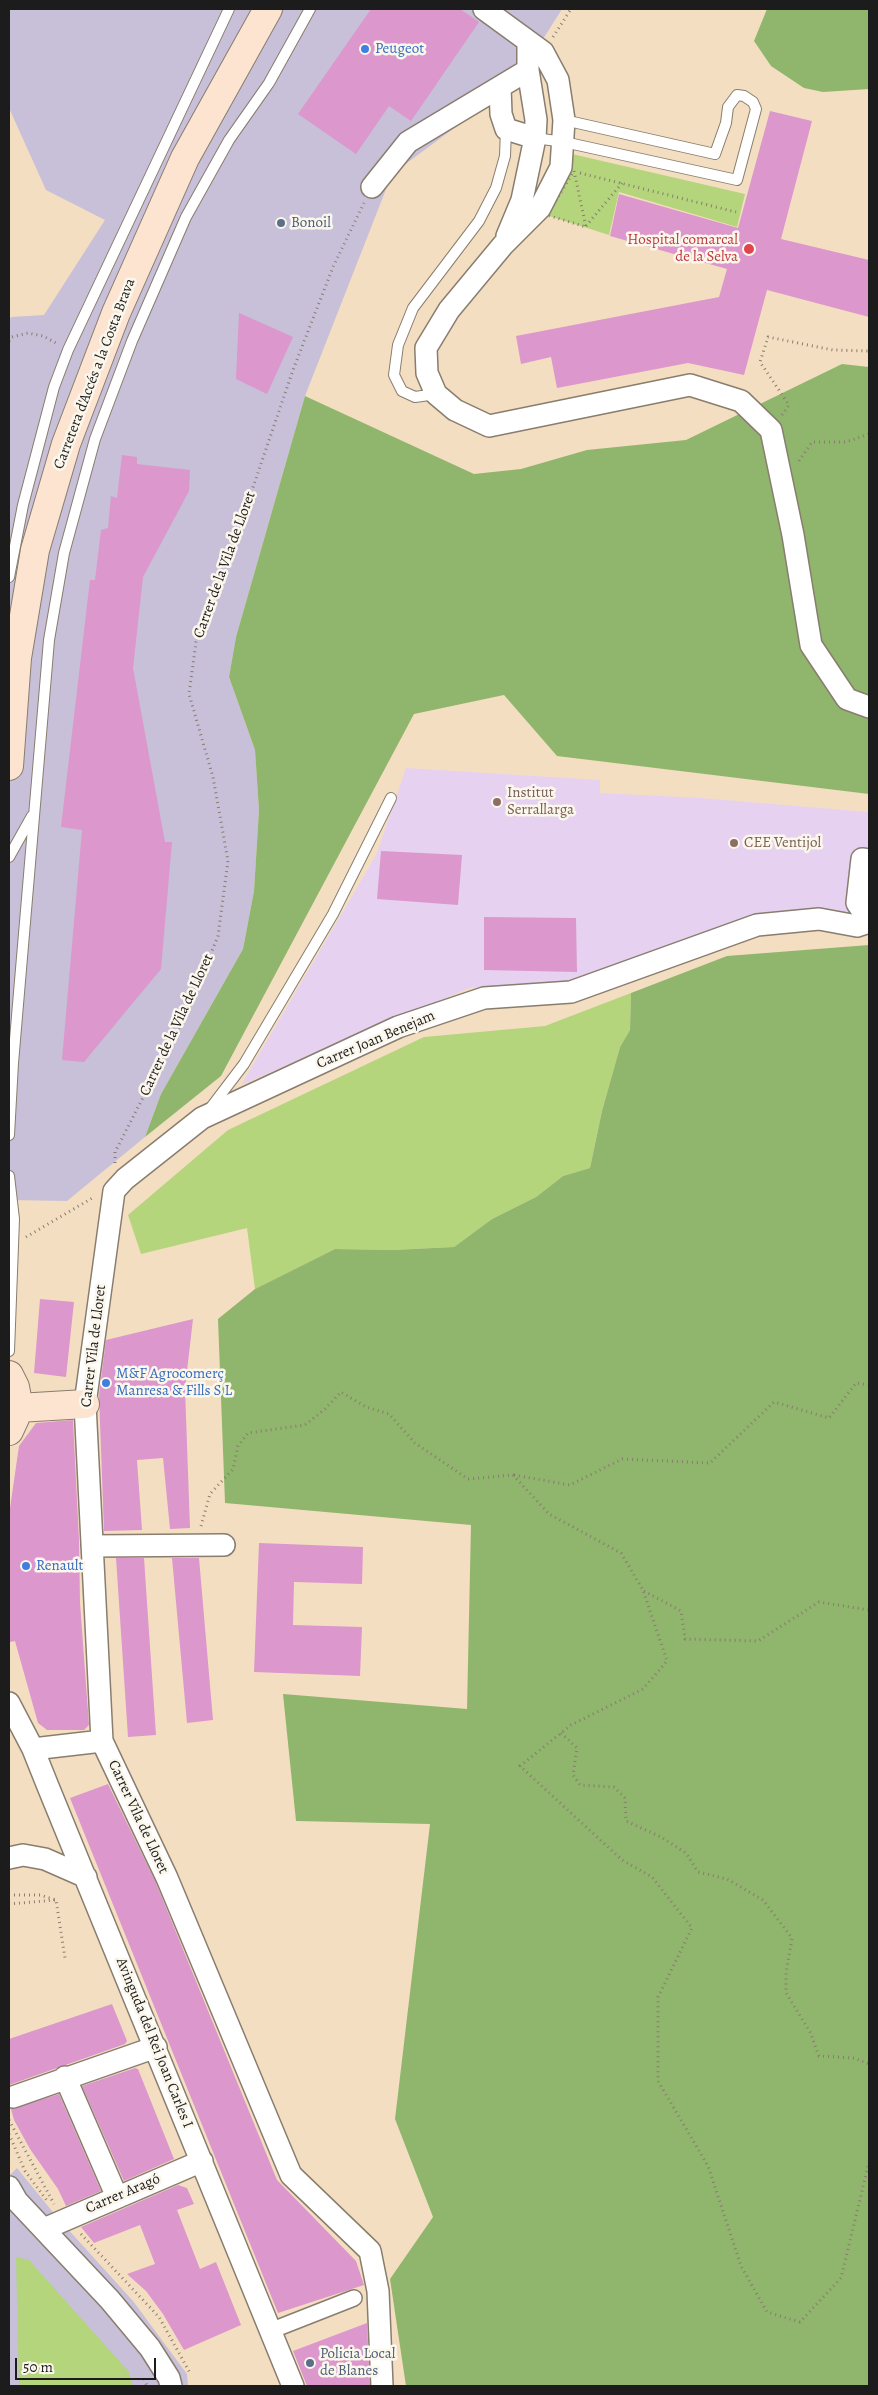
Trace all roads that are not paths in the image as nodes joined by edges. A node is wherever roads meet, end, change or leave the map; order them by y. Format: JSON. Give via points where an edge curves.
{"nodes":[{"id":1,"x":229,"y":9,"type":"edge"},
{"id":2,"x":268,"y":9,"type":"edge"},
{"id":3,"x":310,"y":9,"type":"edge"},
{"id":4,"x":484,"y":9,"type":"edge"},
{"id":5,"x":536,"y":46,"type":"junction"},
{"id":6,"x":528,"y":70,"type":"junction"},
{"id":7,"x":558,"y":80,"type":"junction"},
{"id":8,"x":500,"y":87,"type":"junction"},
{"id":9,"x":564,"y":120,"type":"junction"},
{"id":10,"x":506,"y":129,"type":"junction"},
{"id":11,"x":535,"y":138,"type":"junction"},
{"id":12,"x":564,"y":142,"type":"junction"},
{"id":13,"x":372,"y":187,"type":"road end"},
{"id":14,"x":503,"y":246,"type":"junction"},
{"id":15,"x":436,"y":394,"type":"junction"},
{"id":16,"x":9,"y":577,"type":"edge"},
{"id":17,"x":869,"y":707,"type":"edge"},
{"id":18,"x":9,"y":766,"type":"edge"},
{"id":19,"x":391,"y":798,"type":"dead end"},
{"id":20,"x":33,"y":814,"type":"junction"},
{"id":21,"x":9,"y":856,"type":"edge"},
{"id":22,"x":869,"y":860,"type":"edge"},
{"id":23,"x":869,"y":922,"type":"edge"},
{"id":24,"x":202,"y":1118,"type":"junction"},
{"id":25,"x":9,"y":1135,"type":"edge"},
{"id":26,"x":9,"y":1176,"type":"edge"},
{"id":27,"x":105,"y":1194,"type":"joint"},
{"id":28,"x":9,"y":1351,"type":"edge"},
{"id":29,"x":9,"y":1375,"type":"edge"},
{"id":30,"x":85,"y":1404,"type":"junction"},
{"id":31,"x":13,"y":1420,"type":"edge"},
{"id":32,"x":224,"y":1545,"type":"dead end"},
{"id":33,"x":92,"y":1546,"type":"junction"},
{"id":34,"x":9,"y":1702,"type":"edge"},
{"id":35,"x":102,"y":1741,"type":"junction"},
{"id":36,"x":32,"y":1749,"type":"junction"},
{"id":37,"x":9,"y":1858,"type":"edge"},
{"id":38,"x":86,"y":1877,"type":"junction"},
{"id":39,"x":156,"y":2047,"type":"junction"},
{"id":40,"x":65,"y":2077,"type":"junction"},
{"id":41,"x":13,"y":2097,"type":"dead end"},
{"id":42,"x":202,"y":2161,"type":"junction"},
{"id":43,"x":117,"y":2197,"type":"junction"},
{"id":44,"x":11,"y":2198,"type":"edge"},
{"id":45,"x":40,"y":2225,"type":"junction"},
{"id":46,"x":354,"y":2298,"type":"dead end"},
{"id":47,"x":270,"y":2331,"type":"junction"},
{"id":48,"x":177,"y":2379,"type":"edge"},
{"id":49,"x":292,"y":2386,"type":"edge"},
{"id":50,"x":382,"y":2386,"type":"edge"}],
"edges":[{"from":1,"to":16,"type":"lane","via":[[68,350],[54,387],[23,505]]},
{"from":2,"to":18,"type":"main road","name":"Carretera d'Accés a la Costa Brava","via":[[185,158],[116,313],[66,444],[35,550],[17,658]]},
{"from":3,"to":20,"type":"lane","via":[[269,83],[229,140],[186,217],[132,341],[95,439],[64,553],[49,640]]},
{"from":4,"to":5,"type":"street"},
{"from":5,"to":6,"type":"street"},
{"from":5,"to":7,"type":"street"},
{"from":6,"to":7,"type":"street"},
{"from":6,"to":8,"type":"street"},
{"from":6,"to":11,"type":"street","via":[[536,120]]},
{"from":7,"to":9,"type":"street"},
{"from":8,"to":10,"type":"street","via":[[501,114]]},
{"from":8,"to":13,"type":"street","via":[[408,142]]},
{"from":9,"to":12,"type":"street"},
{"from":9,"to":12,"type":"lane","via":[[716,154],[728,107],[737,95],[753,102],[756,109],[737,180]]},
{"from":10,"to":11,"type":"street"},
{"from":10,"to":15,"type":"lane","via":[[505,156],[479,221],[413,308],[398,345],[394,376],[402,391],[415,397]]},
{"from":11,"to":12,"type":"lane"},
{"from":11,"to":14,"type":"street","via":[[522,200]]},
{"from":12,"to":14,"type":"street","via":[[561,167],[540,208]]},
{"from":14,"to":15,"type":"street","via":[[449,310],[426,348],[427,373]]},
{"from":15,"to":17,"type":"street","via":[[455,410],[489,426],[690,385],[741,401],[771,430],[811,644],[847,698]]},
{"from":19,"to":24,"type":"lane","via":[[328,923],[244,1064]]},
{"from":20,"to":21,"type":"lane"},
{"from":20,"to":25,"type":"lane"},
{"from":22,"to":23,"type":"street","name":"Carrer Joan Benejam","via":[[862,859],[856,903]]},
{"from":23,"to":24,"type":"street","name":"Carrer Joan Benejam","via":[[857,926],[819,920],[757,925],[571,992],[484,998],[398,1027]]},
{"from":24,"to":27,"type":"street","name":"Carrer Joan Benejam"},
{"from":26,"to":28,"type":"lane","via":[[14,1219]]},
{"from":27,"to":30,"type":"street","name":"Carrer Vila de Lloret"},
{"from":29,"to":31,"type":"main road","via":[[16,1392]]},
{"from":30,"to":31,"type":"main road"},
{"from":30,"to":33,"type":"street","name":"Carrer Vila de Lloret"},
{"from":32,"to":33,"type":"street"},
{"from":33,"to":35,"type":"street","name":"Carrer Vila de Lloret"},
{"from":34,"to":36,"type":"street","name":"Avinguda del Rei Joan Carles I"},
{"from":35,"to":36,"type":"street"},
{"from":35,"to":50,"type":"street","name":"Carrer Vila de Lloret","via":[[167,1878],[291,2176],[370,2251],[378,2291]]},
{"from":36,"to":38,"type":"street","name":"Avinguda del Rei Joan Carles I"},
{"from":37,"to":38,"type":"street","via":[[23,1855],[45,1860]]},
{"from":38,"to":39,"type":"street","name":"Avinguda del Rei Joan Carles I"},
{"from":39,"to":40,"type":"street"},
{"from":39,"to":42,"type":"street","name":"Avinguda del Rei Joan Carles I"},
{"from":40,"to":41,"type":"street"},
{"from":40,"to":43,"type":"street"},
{"from":42,"to":43,"type":"street","name":"Carrer Aragó"},
{"from":42,"to":47,"type":"street","name":"Avinguda del Rei Joan Carles I"},
{"from":43,"to":45,"type":"street","name":"Carrer Aragó","via":[[64,2220]]},
{"from":44,"to":45,"type":"street"},
{"from":45,"to":48,"type":"street","via":[[110,2300],[150,2348],[169,2378]]},
{"from":46,"to":47,"type":"street"},
{"from":47,"to":49,"type":"street","name":"Avinguda del Rei Joan Carles I"}]}
